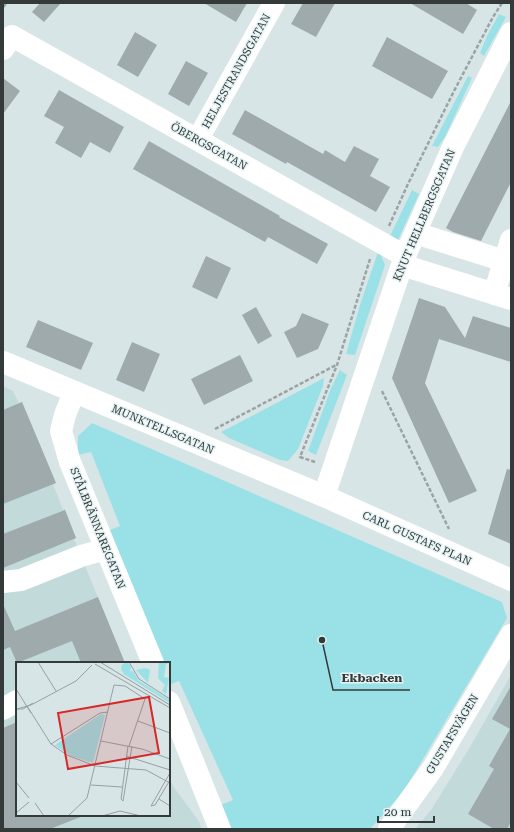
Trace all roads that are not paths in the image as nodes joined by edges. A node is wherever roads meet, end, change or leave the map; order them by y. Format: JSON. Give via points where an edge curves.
{"nodes":[{"id":1,"x":274,"y":3,"type":"edge"},
{"id":2,"x":511,"y":33,"type":"edge"},
{"id":3,"x":7,"y":42,"type":"edge"},
{"id":4,"x":198,"y":139,"type":"junction"},
{"id":5,"x":415,"y":233,"type":"junction"},
{"id":6,"x":511,"y":240,"type":"edge"},
{"id":7,"x":403,"y":260,"type":"junction"},
{"id":8,"x":508,"y":262,"type":"edge"},
{"id":9,"x":502,"y":297,"type":"edge"},
{"id":10,"x":3,"y":362,"type":"edge"},
{"id":11,"x":74,"y":392,"type":"junction"},
{"id":12,"x":324,"y":496,"type":"junction"},
{"id":13,"x":106,"y":549,"type":"junction"},
{"id":14,"x":511,"y":580,"type":"edge"},
{"id":15,"x":3,"y":582,"type":"edge"},
{"id":16,"x":511,"y":635,"type":"edge"},
{"id":17,"x":153,"y":662,"type":"edge"},
{"id":18,"x":16,"y":701,"type":"edge"},
{"id":19,"x":170,"y":704,"type":"edge"},
{"id":20,"x":3,"y":709,"type":"edge"},
{"id":21,"x":220,"y":829,"type":"edge"},
{"id":22,"x":389,"y":829,"type":"edge"}],
"edges":[{"from":1,"to":4,"type":"street","name":"HELJESTRANDSGATAN"},
{"from":2,"to":5,"type":"street","name":"KNUT HELLBERGSGATAN","via":[[453,147]]},
{"from":3,"to":4,"type":"street","name":"ÖBERGSGATAN"},
{"from":4,"to":7,"type":"street","name":"ÖBERGSGATAN"},
{"from":5,"to":7,"type":"street","name":"KNUT HELLBERGSGATAN"},
{"from":5,"to":8,"type":"street"},
{"from":6,"to":8,"type":"street"},
{"from":7,"to":9,"type":"street","name":"ÖBERGSGATAN"},
{"from":7,"to":12,"type":"street","name":"KNUT HELLBERGSGATAN"},
{"from":8,"to":9,"type":"street"},
{"from":10,"to":11,"type":"street","name":"MUNKTELLSGATAN"},
{"from":11,"to":12,"type":"street","name":"MUNKTELLSGATAN"},
{"from":11,"to":13,"type":"street","name":"STÅLBRÄNNAREGATAN","via":[[61,431],[70,462]]},
{"from":12,"to":14,"type":"street","name":"CARL GUSTAFS PLAN"},
{"from":13,"to":15,"type":"street","via":[[21,580]]},
{"from":13,"to":17,"type":"street","name":"STÅLBRÄNNAREGATAN"},
{"from":16,"to":22,"type":"street","name":"GUSTAFSVÄGEN","via":[[433,768]]},
{"from":18,"to":20,"type":"street"},
{"from":19,"to":21,"type":"street"}]}
